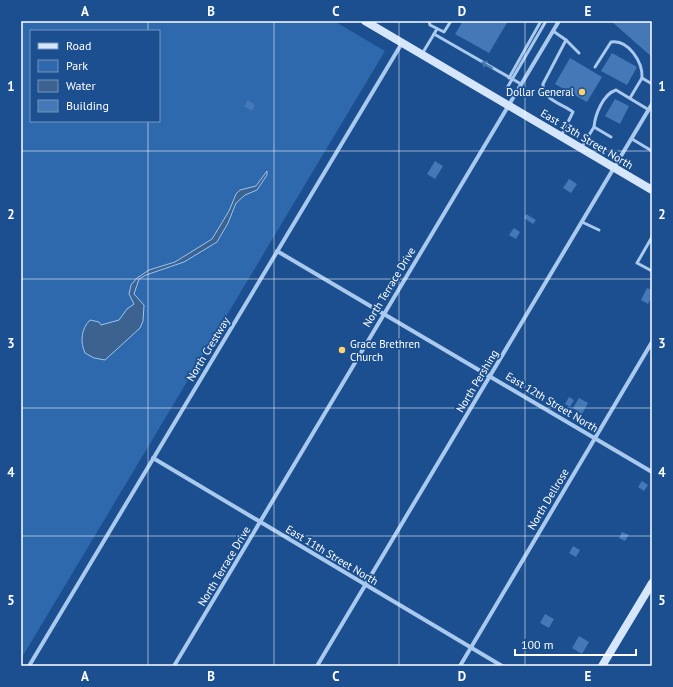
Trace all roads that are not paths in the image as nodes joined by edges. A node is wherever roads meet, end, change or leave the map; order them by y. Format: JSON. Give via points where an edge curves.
{"nodes":[{"id":1,"x":365,"y":21,"type":"edge"},
{"id":2,"x":428,"y":21,"type":"edge"},
{"id":3,"x":451,"y":21,"type":"edge"},
{"id":4,"x":541,"y":21,"type":"edge"},
{"id":5,"x":546,"y":21,"type":"edge"},
{"id":6,"x":559,"y":21,"type":"edge"},
{"id":7,"x":437,"y":29,"type":"junction"},
{"id":8,"x":553,"y":31,"type":"junction"},
{"id":9,"x":434,"y":34,"type":"junction"},
{"id":10,"x":566,"y":40,"type":"junction"},
{"id":11,"x":402,"y":43,"type":"junction"},
{"id":12,"x":579,"y":53,"type":"dead end"},
{"id":13,"x":422,"y":54,"type":"junction"},
{"id":14,"x":595,"y":67,"type":"dead end"},
{"id":15,"x":511,"y":78,"type":"junction"},
{"id":16,"x":642,"y":78,"type":"junction"},
{"id":17,"x":521,"y":84,"type":"junction"},
{"id":18,"x":652,"y":84,"type":"edge"},
{"id":19,"x":507,"y":88,"type":"dead end"},
{"id":20,"x":630,"y":98,"type":"junction"},
{"id":21,"x":652,"y":104,"type":"edge"},
{"id":22,"x":508,"y":105,"type":"junction"},
{"id":23,"x":649,"y":110,"type":"junction"},
{"id":24,"x":594,"y":127,"type":"junction"},
{"id":25,"x":561,"y":136,"type":"junction"},
{"id":26,"x":611,"y":137,"type":"dead end"},
{"id":27,"x":632,"y":138,"type":"junction"},
{"id":28,"x":581,"y":148,"type":"junction"},
{"id":29,"x":652,"y":151,"type":"edge"},
{"id":30,"x":614,"y":168,"type":"junction"},
{"id":31,"x":652,"y":190,"type":"edge"},
{"id":32,"x":582,"y":222,"type":"junction"},
{"id":33,"x":599,"y":230,"type":"dead end"},
{"id":34,"x":652,"y":237,"type":"edge"},
{"id":35,"x":277,"y":251,"type":"junction"},
{"id":36,"x":652,"y":271,"type":"edge"},
{"id":37,"x":384,"y":313,"type":"junction"},
{"id":38,"x":652,"y":342,"type":"edge"},
{"id":39,"x":490,"y":375,"type":"junction"},
{"id":40,"x":595,"y":438,"type":"junction"},
{"id":41,"x":153,"y":458,"type":"junction"},
{"id":42,"x":652,"y":472,"type":"edge"},
{"id":43,"x":260,"y":522,"type":"junction"},
{"id":44,"x":652,"y":583,"type":"edge"},
{"id":45,"x":365,"y":585,"type":"junction"},
{"id":46,"x":471,"y":647,"type":"junction"},
{"id":47,"x":29,"y":666,"type":"edge"},
{"id":48,"x":174,"y":666,"type":"edge"},
{"id":49,"x":317,"y":666,"type":"edge"},
{"id":50,"x":460,"y":666,"type":"edge"},
{"id":51,"x":502,"y":666,"type":"edge"},
{"id":52,"x":602,"y":666,"type":"edge"}],
"edges":[{"from":1,"to":11,"type":"main road","name":"East 13th Street North"},
{"from":2,"to":7,"type":"lane"},
{"from":3,"to":7,"type":"lane","via":[[444,32]]},
{"from":4,"to":15,"type":"lane"},
{"from":5,"to":15,"type":"lane"},
{"from":6,"to":8,"type":"street","name":"North Terrace Drive"},
{"from":7,"to":9,"type":"lane"},
{"from":8,"to":10,"type":"lane"},
{"from":8,"to":17,"type":"street","name":"North Terrace Drive"},
{"from":9,"to":13,"type":"lane"},
{"from":15,"to":9,"type":"lane","one_way":true},
{"from":10,"to":12,"type":"lane"},
{"from":10,"to":25,"type":"lane","via":[[542,84],[542,90],[546,95],[573,112]]},
{"from":11,"to":13,"type":"main road","name":"East 13th Street North"},
{"from":11,"to":35,"type":"street","name":"North Crestway"},
{"from":13,"to":22,"type":"main road","name":"East 13th Street North"},
{"from":14,"to":16,"type":"lane","via":[[611,42],[616,41],[623,43],[639,60],[643,69]]},
{"from":15,"to":17,"type":"lane"},
{"from":15,"to":19,"type":"lane"},
{"from":16,"to":18,"type":"lane"},
{"from":16,"to":20,"type":"lane"},
{"from":17,"to":22,"type":"street","name":"North Terrace Drive"},
{"from":20,"to":23,"type":"lane"},
{"from":20,"to":24,"type":"lane","via":[[616,90],[610,92],[595,118]]},
{"from":21,"to":23,"type":"street","name":"North Pershing"},
{"from":22,"to":25,"type":"main road","name":"East 13th Street North"},
{"from":22,"to":37,"type":"street","name":"North Terrace Drive"},
{"from":23,"to":27,"type":"street","name":"North Pershing"},
{"from":24,"to":26,"type":"lane"},
{"from":24,"to":28,"type":"lane"},
{"from":25,"to":28,"type":"main road","name":"East 13th Street North"},
{"from":27,"to":29,"type":"lane"},
{"from":27,"to":30,"type":"street","name":"North Pershing"},
{"from":28,"to":30,"type":"main road","name":"East 13th Street North"},
{"from":30,"to":31,"type":"main road","name":"East 13th Street North"},
{"from":30,"to":32,"type":"street","name":"North Pershing"},
{"from":32,"to":33,"type":"lane"},
{"from":32,"to":39,"type":"street","name":"North Pershing"},
{"from":34,"to":36,"type":"lane","via":[[637,262]]},
{"from":35,"to":37,"type":"street","name":"East 12th Street North"},
{"from":35,"to":41,"type":"street","name":"North Crestway"},
{"from":37,"to":39,"type":"street","name":"East 12th Street North"},
{"from":37,"to":43,"type":"street","name":"North Terrace Drive"},
{"from":38,"to":40,"type":"street","name":"North Dellrose"},
{"from":39,"to":40,"type":"street","name":"East 12th Street North"},
{"from":39,"to":45,"type":"street","name":"North Pershing"},
{"from":40,"to":42,"type":"street","name":"East 12th Street North"},
{"from":40,"to":46,"type":"street","name":"North Dellrose"},
{"from":41,"to":43,"type":"street","name":"East 11th Street North"},
{"from":41,"to":47,"type":"street","name":"North Crestway"},
{"from":43,"to":45,"type":"street","name":"East 11th Street North"},
{"from":43,"to":48,"type":"street","name":"North Terrace Drive"},
{"from":44,"to":52,"type":"main road"},
{"from":45,"to":46,"type":"street","name":"East 11th Street North"},
{"from":45,"to":49,"type":"street","name":"North Pershing"},
{"from":46,"to":50,"type":"street","name":"North Dellrose"},
{"from":46,"to":51,"type":"street","name":"East 11th Street North"}]}
